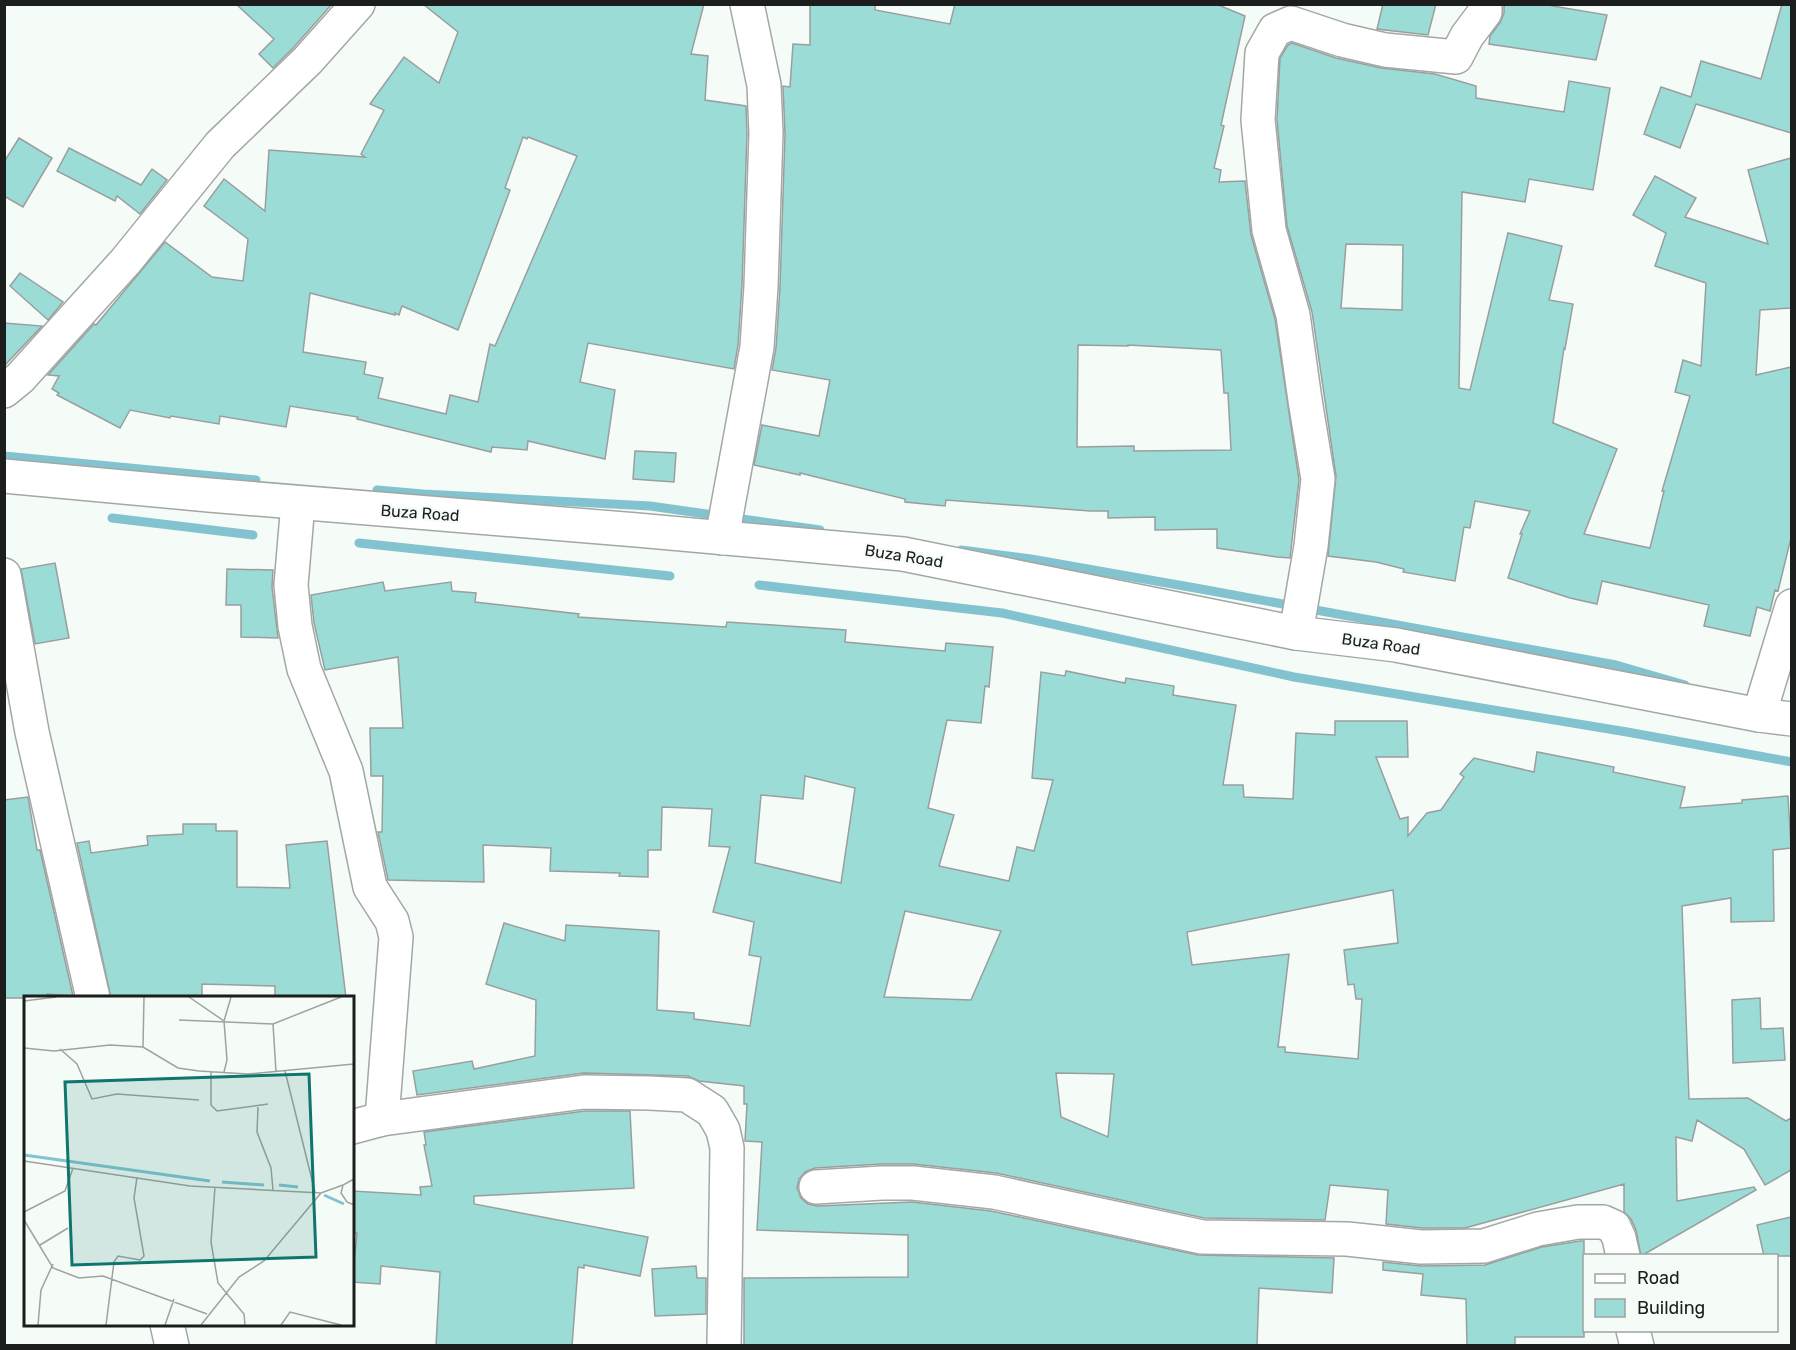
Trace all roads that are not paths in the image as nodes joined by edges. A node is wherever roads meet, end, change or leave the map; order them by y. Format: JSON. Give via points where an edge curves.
{"nodes":[{"id":1,"x":358,"y":4,"type":"edge"},
{"id":2,"x":747,"y":4,"type":"edge"},
{"id":3,"x":1485,"y":4,"type":"edge"},
{"id":4,"x":4,"y":391,"type":"edge"},
{"id":5,"x":4,"y":476,"type":"edge"},
{"id":6,"x":298,"y":503,"type":"junction"},
{"id":7,"x":722,"y":538,"type":"junction"},
{"id":8,"x":4,"y":575,"type":"edge"},
{"id":9,"x":1791,"y":606,"type":"edge"},
{"id":10,"x":1296,"y":633,"type":"junction"},
{"id":11,"x":1759,"y":715,"type":"junction"},
{"id":12,"x":1791,"y":719,"type":"edge"},
{"id":13,"x":93,"y":996,"type":"edge"},
{"id":14,"x":367,"y":1123,"type":"edge"},
{"id":15,"x":816,"y":1187,"type":"dead end"},
{"id":16,"x":1622,"y":1254,"type":"edge"},
{"id":17,"x":167,"y":1326,"type":"edge"},
{"id":18,"x":172,"y":1346,"type":"edge"},
{"id":19,"x":724,"y":1346,"type":"edge"}],
"edges":[{"from":1,"to":4,"type":"street","via":[[308,60],[220,146],[125,262]]},
{"from":2,"to":7,"type":"street","via":[[764,86],[761,286],[757,347]]},
{"from":3,"to":10,"type":"street","via":[[1485,12],[1456,57],[1385,50],[1291,23],[1275,30],[1262,53],[1258,120],[1269,230],[1293,315],[1318,479]]},
{"from":5,"to":6,"type":"street","name":"Buza Road"},
{"from":6,"to":7,"type":"street","name":"Buza Road"},
{"from":6,"to":14,"type":"street","via":[[291,585],[304,669],[346,771],[370,887],[392,921],[396,937]]},
{"from":7,"to":10,"type":"street","name":"Buza Road","via":[[903,554]]},
{"from":8,"to":13,"type":"street","via":[[32,732]]},
{"from":9,"to":11,"type":"street"},
{"from":10,"to":11,"type":"street","name":"Buza Road","via":[[1396,645]]},
{"from":11,"to":12,"type":"street","name":"Buza Road"},
{"from":14,"to":19,"type":"street","via":[[584,1092],[687,1095],[712,1111],[723,1130],[727,1148]]},
{"from":15,"to":16,"type":"street","via":[[913,1183],[994,1192],[1202,1237],[1484,1246],[1538,1229],[1602,1222],[1614,1227]]},
{"from":17,"to":18,"type":"street"}]}
